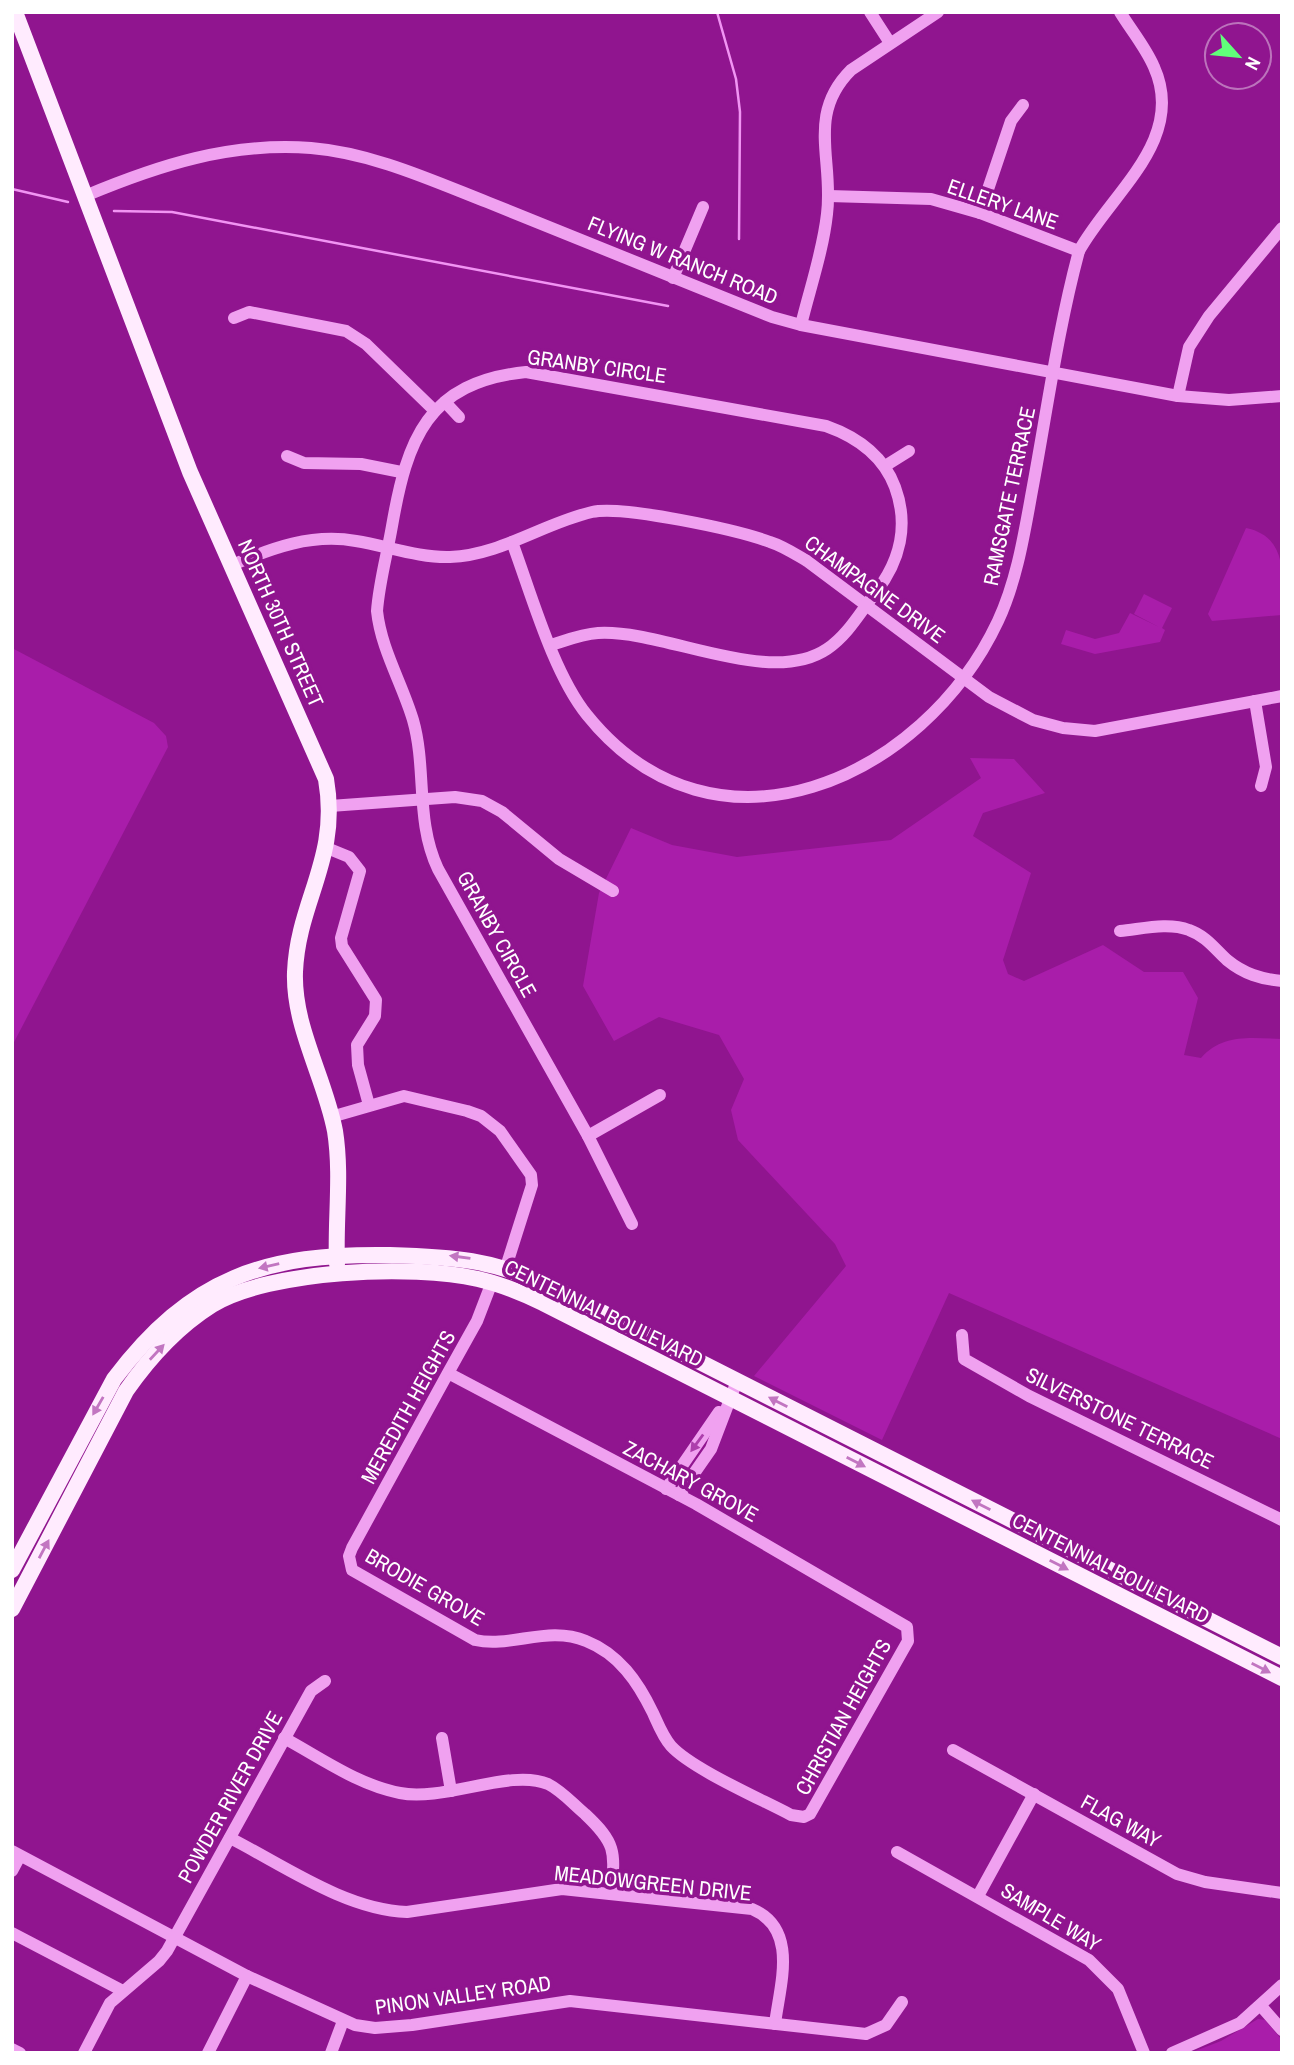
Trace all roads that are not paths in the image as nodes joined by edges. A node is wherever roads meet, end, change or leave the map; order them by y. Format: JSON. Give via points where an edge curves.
{"nodes":[{"id":1,"x":15,"y":12,"type":"edge"},
{"id":2,"x":870,"y":12,"type":"edge"},
{"id":3,"x":938,"y":12,"type":"edge"},
{"id":4,"x":1120,"y":12,"type":"edge"},
{"id":5,"x":890,"y":43,"type":"junction"},
{"id":6,"x":1023,"y":105,"type":"dead end"},
{"id":7,"x":85,"y":196,"type":"junction"},
{"id":8,"x":829,"y":196,"type":"junction"},
{"id":9,"x":704,"y":207,"type":"dead end"},
{"id":10,"x":980,"y":213,"type":"junction"},
{"id":11,"x":1280,"y":234,"type":"edge"},
{"id":12,"x":1079,"y":251,"type":"junction"},
{"id":13,"x":673,"y":278,"type":"junction"},
{"id":14,"x":234,"y":318,"type":"dead end"},
{"id":15,"x":801,"y":325,"type":"junction"},
{"id":16,"x":1054,"y":373,"type":"junction"},
{"id":17,"x":1282,"y":396,"type":"edge"},
{"id":18,"x":1178,"y":397,"type":"junction"},
{"id":19,"x":445,"y":402,"type":"junction"},
{"id":20,"x":435,"y":411,"type":"junction"},
{"id":21,"x":459,"y":417,"type":"dead end"},
{"id":22,"x":909,"y":451,"type":"dead end"},
{"id":23,"x":287,"y":456,"type":"dead end"},
{"id":24,"x":885,"y":466,"type":"junction"},
{"id":25,"x":401,"y":472,"type":"junction"},
{"id":26,"x":512,"y":542,"type":"junction"},
{"id":27,"x":388,"y":548,"type":"junction"},
{"id":28,"x":232,"y":565,"type":"junction"},
{"id":29,"x":866,"y":605,"type":"junction"},
{"id":30,"x":551,"y":645,"type":"junction"},
{"id":31,"x":965,"y":678,"type":"junction"},
{"id":32,"x":1282,"y":696,"type":"edge"},
{"id":33,"x":1255,"y":701,"type":"junction"},
{"id":34,"x":1261,"y":786,"type":"dead end"},
{"id":35,"x":420,"y":799,"type":"junction"},
{"id":36,"x":330,"y":806,"type":"junction"},
{"id":37,"x":327,"y":848,"type":"junction"},
{"id":38,"x":613,"y":891,"type":"dead end"},
{"id":39,"x":1120,"y":931,"type":"dead end"},
{"id":40,"x":1282,"y":981,"type":"edge"},
{"id":41,"x":660,"y":1095,"type":"dead end"},
{"id":42,"x":369,"y":1105,"type":"junction"},
{"id":43,"x":331,"y":1117,"type":"junction"},
{"id":44,"x":588,"y":1136,"type":"junction"},
{"id":45,"x":632,"y":1224,"type":"dead end"},
{"id":46,"x":336,"y":1254,"type":"junction"},
{"id":47,"x":506,"y":1267,"type":"junction"},
{"id":48,"x":337,"y":1274,"type":"junction"},
{"id":49,"x":492,"y":1282,"type":"junction"},
{"id":50,"x":962,"y":1335,"type":"dead end"},
{"id":51,"x":448,"y":1373,"type":"junction"},
{"id":52,"x":737,"y":1381,"type":"junction"},
{"id":53,"x":729,"y":1397,"type":"junction"},
{"id":54,"x":666,"y":1489,"type":"junction"},
{"id":55,"x":679,"y":1495,"type":"junction"},
{"id":56,"x":1282,"y":1520,"type":"edge"},
{"id":57,"x":352,"y":1548,"type":"joint"},
{"id":58,"x":12,"y":1570,"type":"edge"},
{"id":59,"x":12,"y":1609,"type":"edge"},
{"id":60,"x":909,"y":1632,"type":"joint"},
{"id":61,"x":1282,"y":1657,"type":"edge"},
{"id":62,"x":1282,"y":1678,"type":"edge"},
{"id":63,"x":325,"y":1681,"type":"dead end"},
{"id":64,"x":284,"y":1738,"type":"junction"},
{"id":65,"x":442,"y":1738,"type":"dead end"},
{"id":66,"x":953,"y":1751,"type":"dead end"},
{"id":67,"x":451,"y":1791,"type":"junction"},
{"id":68,"x":1034,"y":1794,"type":"junction"},
{"id":69,"x":804,"y":1817,"type":"joint"},
{"id":70,"x":229,"y":1838,"type":"junction"},
{"id":71,"x":897,"y":1852,"type":"dead end"},
{"id":72,"x":16,"y":1853,"type":"edge"},
{"id":73,"x":12,"y":1871,"type":"edge"},
{"id":74,"x":1282,"y":1893,"type":"edge"},
{"id":75,"x":611,"y":1894,"type":"junction"},
{"id":76,"x":978,"y":1896,"type":"junction"},
{"id":77,"x":12,"y":1933,"type":"edge"},
{"id":78,"x":174,"y":1937,"type":"junction"},
{"id":79,"x":247,"y":1976,"type":"junction"},
{"id":80,"x":1282,"y":1985,"type":"edge"},
{"id":81,"x":123,"y":1991,"type":"junction"},
{"id":82,"x":902,"y":2002,"type":"dead end"},
{"id":83,"x":1261,"y":2006,"type":"junction"},
{"id":84,"x":343,"y":2021,"type":"junction"},
{"id":85,"x":775,"y":2024,"type":"junction"},
{"id":86,"x":1282,"y":2030,"type":"edge"},
{"id":87,"x":12,"y":2049,"type":"edge"},
{"id":88,"x":20,"y":2053,"type":"edge"},
{"id":89,"x":84,"y":2053,"type":"edge"},
{"id":90,"x":208,"y":2053,"type":"edge"},
{"id":91,"x":331,"y":2053,"type":"edge"},
{"id":92,"x":1144,"y":2053,"type":"edge"},
{"id":93,"x":1172,"y":2053,"type":"edge"}],
"edges":[{"from":1,"to":7,"type":"main road","name":"NORTH 30TH STREET"},
{"from":2,"to":5,"type":"street"},
{"from":3,"to":5,"type":"street"},
{"from":4,"to":12,"type":"street","name":"RAMSGATE TERRACE","via":[[1159,79],[1161,121],[1146,158]]},
{"from":5,"to":8,"type":"street","via":[[851,70],[829,103],[824,136]]},
{"from":6,"to":10,"type":"street","via":[[1011,121]]},
{"from":7,"to":13,"type":"street","name":"FLYING W RANCH ROAD","via":[[193,157],[257,148],[312,148],[405,171]]},
{"from":7,"to":28,"type":"main road","name":"NORTH 30TH STREET","via":[[190,472]]},
{"from":8,"to":10,"type":"street","name":"ELLERY LANE","via":[[931,199]]},
{"from":8,"to":15,"type":"street"},
{"from":9,"to":13,"type":"street"},
{"from":10,"to":12,"type":"street","name":"ELLERY LANE"},
{"from":11,"to":18,"type":"street","via":[[1209,316],[1189,347]]},
{"from":12,"to":16,"type":"street","name":"RAMSGATE TERRACE"},
{"from":13,"to":15,"type":"street","name":"FLYING W RANCH ROAD"},
{"from":14,"to":20,"type":"street","via":[[249,312],[346,331],[366,344]]},
{"from":15,"to":16,"type":"street","name":"FLYING W RANCH ROAD"},
{"from":16,"to":18,"type":"street","name":"FLYING W RANCH ROAD"},
{"from":16,"to":31,"type":"street","name":"RAMSGATE TERRACE","via":[[1015,575],[999,620]]},
{"from":17,"to":18,"type":"street","name":"FLYING W RANCH ROAD"},
{"from":19,"to":20,"type":"street","name":"GRANBY CIRCLE"},
{"from":19,"to":21,"type":"street"},
{"from":19,"to":24,"type":"street","name":"GRANBY CIRCLE","via":[[502,374],[544,373],[825,426],[863,444]]},
{"from":20,"to":25,"type":"street","name":"GRANBY CIRCLE","via":[[414,440]]},
{"from":22,"to":24,"type":"street"},
{"from":23,"to":25,"type":"street","via":[[304,463],[350,463]]},
{"from":24,"to":29,"type":"street","name":"GRANBY CIRCLE","via":[[902,513],[901,540],[893,566]]},
{"from":25,"to":27,"type":"street","name":"GRANBY CIRCLE"},
{"from":26,"to":27,"type":"street","name":"CHAMPAGNE DRIVE","via":[[448,557]]},
{"from":26,"to":29,"type":"street","name":"CHAMPAGNE DRIVE","via":[[594,511],[628,512],[782,546]]},
{"from":26,"to":30,"type":"street","name":"RAMSGATE TERRACE"},
{"from":27,"to":28,"type":"street","name":"CHAMPAGNE DRIVE","via":[[354,540],[316,539]]},
{"from":27,"to":35,"type":"street","name":"GRANBY CIRCLE","via":[[378,621],[414,722]]},
{"from":28,"to":36,"type":"main road","name":"NORTH 30TH STREET","via":[[323,767]]},
{"from":29,"to":30,"type":"street","name":"GRANBY CIRCLE","via":[[831,646],[793,663],[763,662],[600,632]]},
{"from":29,"to":31,"type":"street","name":"CHAMPAGNE DRIVE"},
{"from":30,"to":31,"type":"street","name":"RAMSGATE TERRACE","via":[[576,699],[615,744],[666,778],[730,795],[796,793],[854,773],[923,724]]},
{"from":31,"to":33,"type":"street","name":"CHAMPAGNE DRIVE","via":[[1018,714],[1079,731],[1115,729]]},
{"from":32,"to":33,"type":"street","name":"CHAMPAGNE DRIVE"},
{"from":33,"to":34,"type":"street","via":[[1266,767]]},
{"from":35,"to":36,"type":"street"},
{"from":35,"to":38,"type":"street","via":[[470,798],[493,806],[547,851]]},
{"from":35,"to":44,"type":"street","name":"GRANBY CIRCLE","via":[[426,841],[434,860]]},
{"from":36,"to":37,"type":"main road","name":"NORTH 30TH STREET"},
{"from":37,"to":42,"type":"street","via":[[349,857],[360,871],[341,938],[376,1000],[375,1016],[357,1045]]},
{"from":37,"to":43,"type":"main road","name":"NORTH 30TH STREET","via":[[299,939],[295,986]]},
{"from":39,"to":40,"type":"street","via":[[1188,929],[1249,974]]},
{"from":41,"to":44,"type":"street"},
{"from":42,"to":43,"type":"street"},
{"from":42,"to":47,"type":"street","via":[[416,1097],[481,1116],[500,1131],[531,1175],[532,1185]]},
{"from":43,"to":46,"type":"main road","name":"NORTH 30TH STREET","via":[[336,1144]]},
{"from":44,"to":45,"type":"street","name":"GRANBY CIRCLE"},
{"from":47,"to":46,"type":"main road","name":"CENTENNIAL BOULEVARD","one_way":true,"via":[[447,1256]]},
{"from":46,"to":48,"type":"main road","name":"NORTH 30TH STREET"},
{"from":46,"to":58,"type":"main road","name":"CENTENNIAL BOULEVARD","one_way":true,"via":[[243,1273],[199,1295],[151,1334],[102,1399]]},
{"from":47,"to":52,"type":"main road","name":"CENTENNIAL BOULEVARD"},
{"from":48,"to":49,"type":"main road","name":"CENTENNIAL BOULEVARD","via":[[446,1274]]},
{"from":59,"to":48,"type":"main road","name":"CENTENNIAL BOULEVARD","one_way":true,"via":[[126,1391],[163,1345],[213,1305],[250,1289],[289,1278]]},
{"from":49,"to":51,"type":"street","name":"MEREDITH HEIGHTS"},
{"from":49,"to":53,"type":"main road","name":"CENTENNIAL BOULEVARD"},
{"from":50,"to":56,"type":"street","name":"SILVERSTONE TERRACE","via":[[964,1359],[1029,1396]]},
{"from":51,"to":54,"type":"street","name":"ZACHARY GROVE"},
{"from":51,"to":57,"type":"street","name":"MEREDITH HEIGHTS"},
{"from":52,"to":53,"type":"street"},
{"from":61,"to":52,"type":"main road","name":"CENTENNIAL BOULEVARD","one_way":true},
{"from":53,"to":54,"type":"street","one_way":true},
{"from":53,"to":55,"type":"street","via":[[711,1449]]},
{"from":53,"to":62,"type":"main road","name":"CENTENNIAL BOULEVARD","one_way":true},
{"from":54,"to":55,"type":"street","name":"ZACHARY GROVE"},
{"from":55,"to":60,"type":"street","name":"ZACHARY GROVE","via":[[903,1623]]},
{"from":57,"to":69,"type":"street","name":"BRODIE GROVE","via":[[349,1564],[355,1573],[475,1640],[552,1634],[586,1641],[609,1653],[640,1687],[663,1734],[677,1751],[792,1815]]},
{"from":60,"to":69,"type":"street","name":"CHRISTIAN HEIGHTS","via":[[814,1809]]},
{"from":63,"to":64,"type":"street","name":"POWDER RIVER DRIVE","via":[[311,1691]]},
{"from":64,"to":67,"type":"street","via":[[375,1786],[410,1795]]},
{"from":64,"to":70,"type":"street","name":"POWDER RIVER DRIVE"},
{"from":65,"to":67,"type":"street"},
{"from":66,"to":68,"type":"street","name":"FLAG WAY"},
{"from":67,"to":75,"type":"street","via":[[532,1780],[558,1790],[610,1838],[614,1853]]},
{"from":68,"to":74,"type":"street","name":"FLAG WAY","via":[[1204,1888]]},
{"from":68,"to":76,"type":"street"},
{"from":70,"to":75,"type":"street","name":"MEADOWGREEN DRIVE","via":[[355,1903],[383,1911],[407,1912],[551,1889]]},
{"from":70,"to":78,"type":"street","name":"POWDER RIVER DRIVE"},
{"from":71,"to":76,"type":"street","name":"SAMPLE WAY"},
{"from":72,"to":73,"type":"street"},
{"from":72,"to":78,"type":"street","name":"PINON VALLEY ROAD"},
{"from":75,"to":85,"type":"street","name":"MEADOWGREEN DRIVE","via":[[751,1909],[767,1918],[783,1947]]},
{"from":76,"to":92,"type":"street","name":"SAMPLE WAY","via":[[1101,1970],[1125,2001]]},
{"from":77,"to":81,"type":"street"},
{"from":78,"to":79,"type":"street","name":"PINON VALLEY ROAD"},
{"from":78,"to":81,"type":"street","name":"POWDER RIVER DRIVE","via":[[159,1961]]},
{"from":79,"to":84,"type":"street","name":"PINON VALLEY ROAD"},
{"from":79,"to":90,"type":"street"},
{"from":80,"to":83,"type":"street"},
{"from":81,"to":89,"type":"street","name":"POWDER RIVER DRIVE","via":[[110,2003]]},
{"from":82,"to":85,"type":"street","name":"PINON VALLEY ROAD","via":[[887,2025],[866,2034]]},
{"from":83,"to":86,"type":"street"},
{"from":83,"to":93,"type":"street","via":[[1231,2029]]},
{"from":84,"to":85,"type":"street","name":"PINON VALLEY ROAD","via":[[387,2028],[570,2001]]},
{"from":84,"to":91,"type":"street"},
{"from":87,"to":88,"type":"street"}]}
